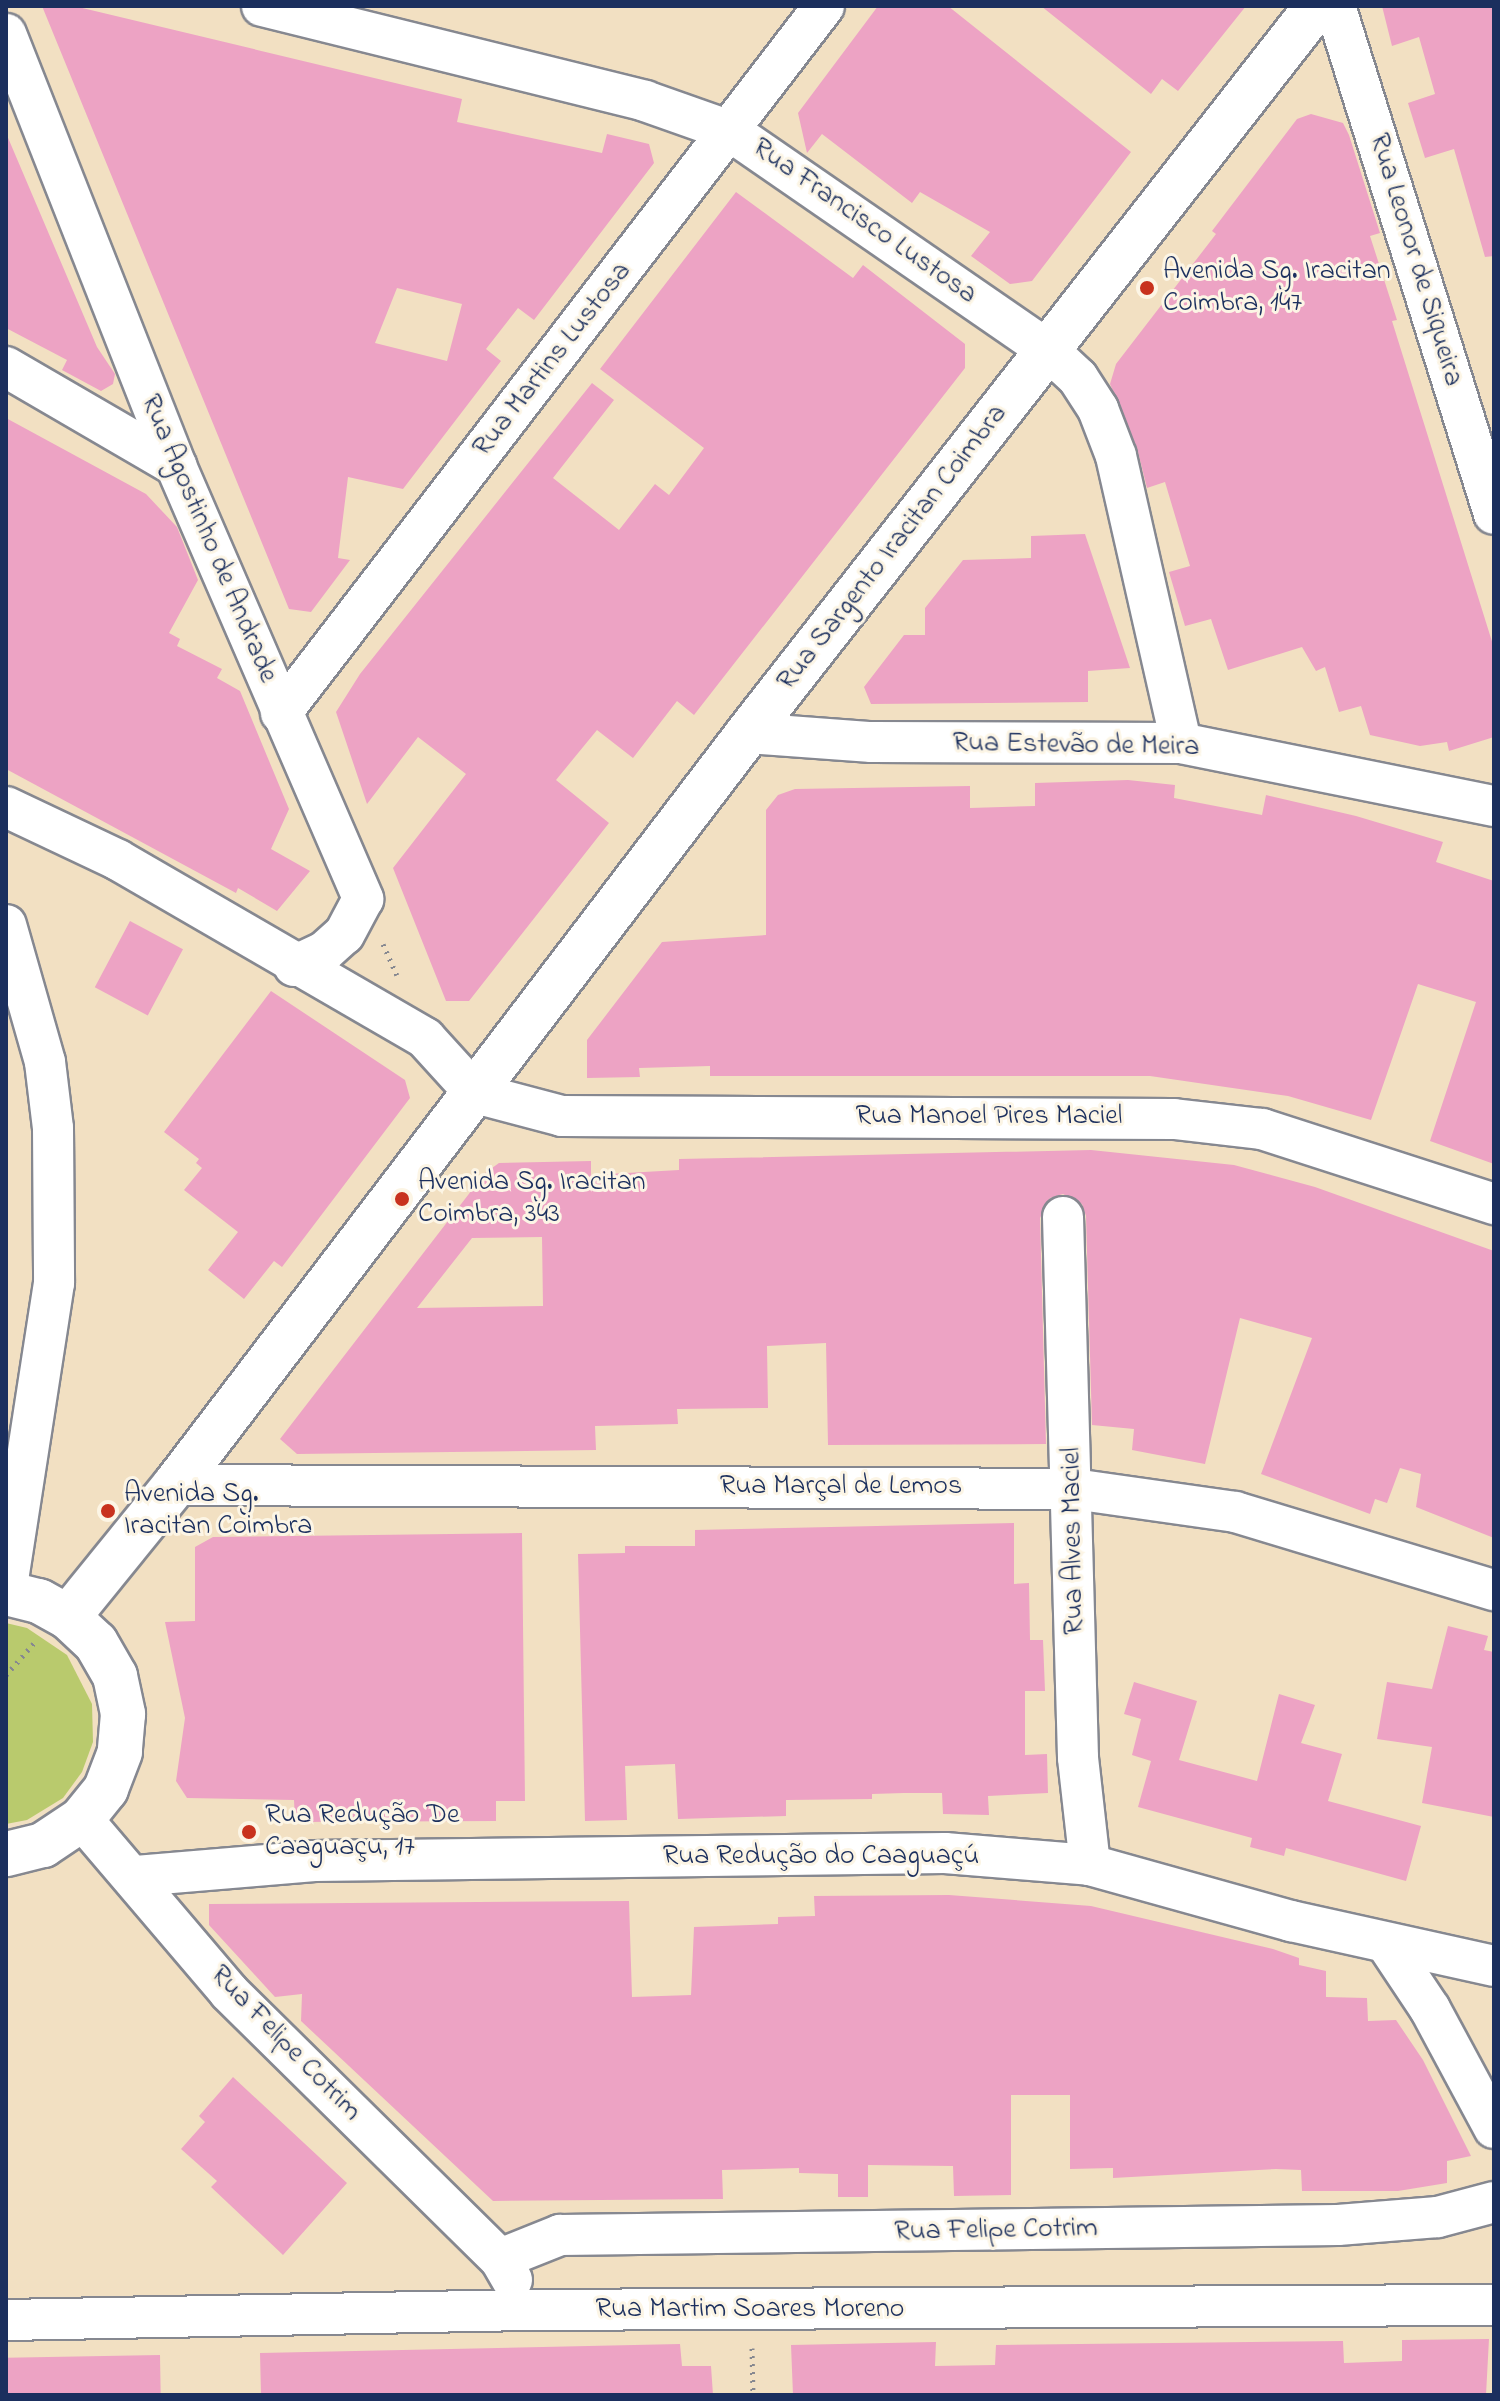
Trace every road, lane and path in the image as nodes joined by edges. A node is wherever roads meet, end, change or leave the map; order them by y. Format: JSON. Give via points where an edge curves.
{"nodes":[{"id":1,"x":262,"y":6,"type":"edge"},
{"id":2,"x":824,"y":6,"type":"edge"},
{"id":3,"x":1317,"y":6,"type":"edge"},
{"id":4,"x":1335,"y":6,"type":"edge"},
{"id":5,"x":6,"y":34,"type":"edge"},
{"id":6,"x":730,"y":131,"type":"junction"},
{"id":7,"x":1048,"y":350,"type":"junction"},
{"id":8,"x":6,"y":367,"type":"edge"},
{"id":9,"x":176,"y":466,"type":"junction"},
{"id":10,"x":1494,"y":514,"type":"edge"},
{"id":11,"x":281,"y":713,"type":"junction"},
{"id":12,"x":748,"y":733,"type":"junction"},
{"id":13,"x":1181,"y":743,"type":"junction"},
{"id":14,"x":1494,"y":806,"type":"edge"},
{"id":15,"x":6,"y":807,"type":"edge"},
{"id":16,"x":363,"y":899,"type":"junction"},
{"id":17,"x":6,"y":925,"type":"edge"},
{"id":18,"x":294,"y":966,"type":"junction"},
{"id":19,"x":400,"y":982,"type":"dead end"},
{"id":20,"x":475,"y":1093,"type":"junction"},
{"id":21,"x":1494,"y":1204,"type":"edge"},
{"id":22,"x":1063,"y":1217,"type":"dead end"},
{"id":23,"x":175,"y":1485,"type":"junction"},
{"id":24,"x":1074,"y":1489,"type":"junction"},
{"id":25,"x":1494,"y":1590,"type":"edge"},
{"id":26,"x":6,"y":1593,"type":"edge"},
{"id":27,"x":68,"y":1617,"type":"junction"},
{"id":28,"x":82,"y":1819,"type":"junction"},
{"id":29,"x":6,"y":1854,"type":"edge"},
{"id":30,"x":1090,"y":1865,"type":"junction"},
{"id":31,"x":136,"y":1876,"type":"junction"},
{"id":32,"x":1386,"y":1943,"type":"junction"},
{"id":33,"x":1494,"y":1966,"type":"edge"},
{"id":34,"x":1494,"y":2128,"type":"edge"},
{"id":35,"x":1494,"y":2202,"type":"edge"},
{"id":36,"x":500,"y":2259,"type":"junction"},
{"id":37,"x":1494,"y":2305,"type":"edge"},
{"id":38,"x":529,"y":2310,"type":"junction"},
{"id":39,"x":751,"y":2311,"type":"junction"},
{"id":40,"x":6,"y":2320,"type":"edge"},
{"id":41,"x":753,"y":2395,"type":"edge"}],
"edges":[{"from":1,"to":6,"type":"street","name":"Rua Francisco Lustosa","via":[[645,101]]},
{"from":2,"to":6,"type":"street","name":"Rua Martins Lustosa"},
{"from":3,"to":7,"type":"street","name":"Rua Sargento Iracitan Coimbra"},
{"from":4,"to":10,"type":"street","name":"Rua Leonor de Siqueira"},
{"from":5,"to":9,"type":"street","name":"Rua Agostinho de Andrade"},
{"from":6,"to":7,"type":"street","name":"Rua Francisco Lustosa"},
{"from":6,"to":11,"type":"street","name":"Rua Martins Lustosa"},
{"from":7,"to":12,"type":"street","name":"Rua Sargento Iracitan Coimbra"},
{"from":7,"to":13,"type":"street","name":"Rua Francisco Lustosa","via":[[1078,378],[1098,409],[1116,456]]},
{"from":8,"to":9,"type":"street"},
{"from":9,"to":11,"type":"street","name":"Rua Agostinho de Andrade"},
{"from":11,"to":16,"type":"street","name":"Rua Agostinho de Andrade"},
{"from":12,"to":13,"type":"street","name":"Rua Estevão de Meira","via":[[872,742]]},
{"from":12,"to":20,"type":"street","name":"Rua Sargento Iracitan Coimbra"},
{"from":13,"to":14,"type":"street","name":"Rua Estevão de Meira"},
{"from":15,"to":18,"type":"street","via":[[118,860]]},
{"from":16,"to":18,"type":"street","via":[[344,934],[324,952]]},
{"from":16,"to":19,"type":"path"},
{"from":17,"to":26,"type":"street","via":[[45,1062],[53,1128],[54,1268]]},
{"from":18,"to":20,"type":"street","via":[[425,1038]]},
{"from":20,"to":21,"type":"street","name":"Rua Manoel Pires Maciel","via":[[562,1116],[1174,1119],[1262,1129]]},
{"from":20,"to":23,"type":"street","name":"Rua Sargento Iracitan Coimbra"},
{"from":22,"to":24,"type":"street","name":"Rua Alves Maciel"},
{"from":23,"to":24,"type":"street","name":"Rua Marçal de Lemos"},
{"from":23,"to":27,"type":"street","name":"Rua Sargento Iracitan Coimbra"},
{"from":24,"to":25,"type":"street","name":"Rua Marçal de Lemos","via":[[1235,1512]]},
{"from":24,"to":30,"type":"street","name":"Rua Alves Maciel","via":[[1078,1758]]},
{"from":26,"to":27,"type":"street","via":[[39,1601]]},
{"from":27,"to":28,"type":"street","via":[[96,1643],[115,1676],[123,1714],[120,1752],[106,1789]]},
{"from":28,"to":29,"type":"street","via":[[43,1845]]},
{"from":28,"to":31,"type":"street","name":"Rua Felipe Cotrim"},
{"from":30,"to":31,"type":"street","name":"Rua Redução do Caaguaçú","via":[[945,1853],[314,1861]]},
{"from":30,"to":32,"type":"street","name":"Rua Redução do Caaguaçú"},
{"from":31,"to":36,"type":"street","name":"Rua Felipe Cotrim","via":[[229,1992]]},
{"from":32,"to":33,"type":"street","name":"Rua Redução do Caaguaçú"},
{"from":32,"to":34,"type":"street","via":[[1430,2009]]},
{"from":35,"to":36,"type":"street","name":"Rua Felipe Cotrim","via":[[1438,2217],[1338,2225],[560,2235]]},
{"from":36,"to":38,"type":"street","name":"Rua Felipe Cotrim"},
{"from":37,"to":39,"type":"street","name":"Rua Martim Soares Moreno"},
{"from":38,"to":39,"type":"street","name":"Rua Martim Soares Moreno"},
{"from":38,"to":40,"type":"street","name":"Rua Martim Soares Moreno"},
{"from":39,"to":41,"type":"path"}]}
